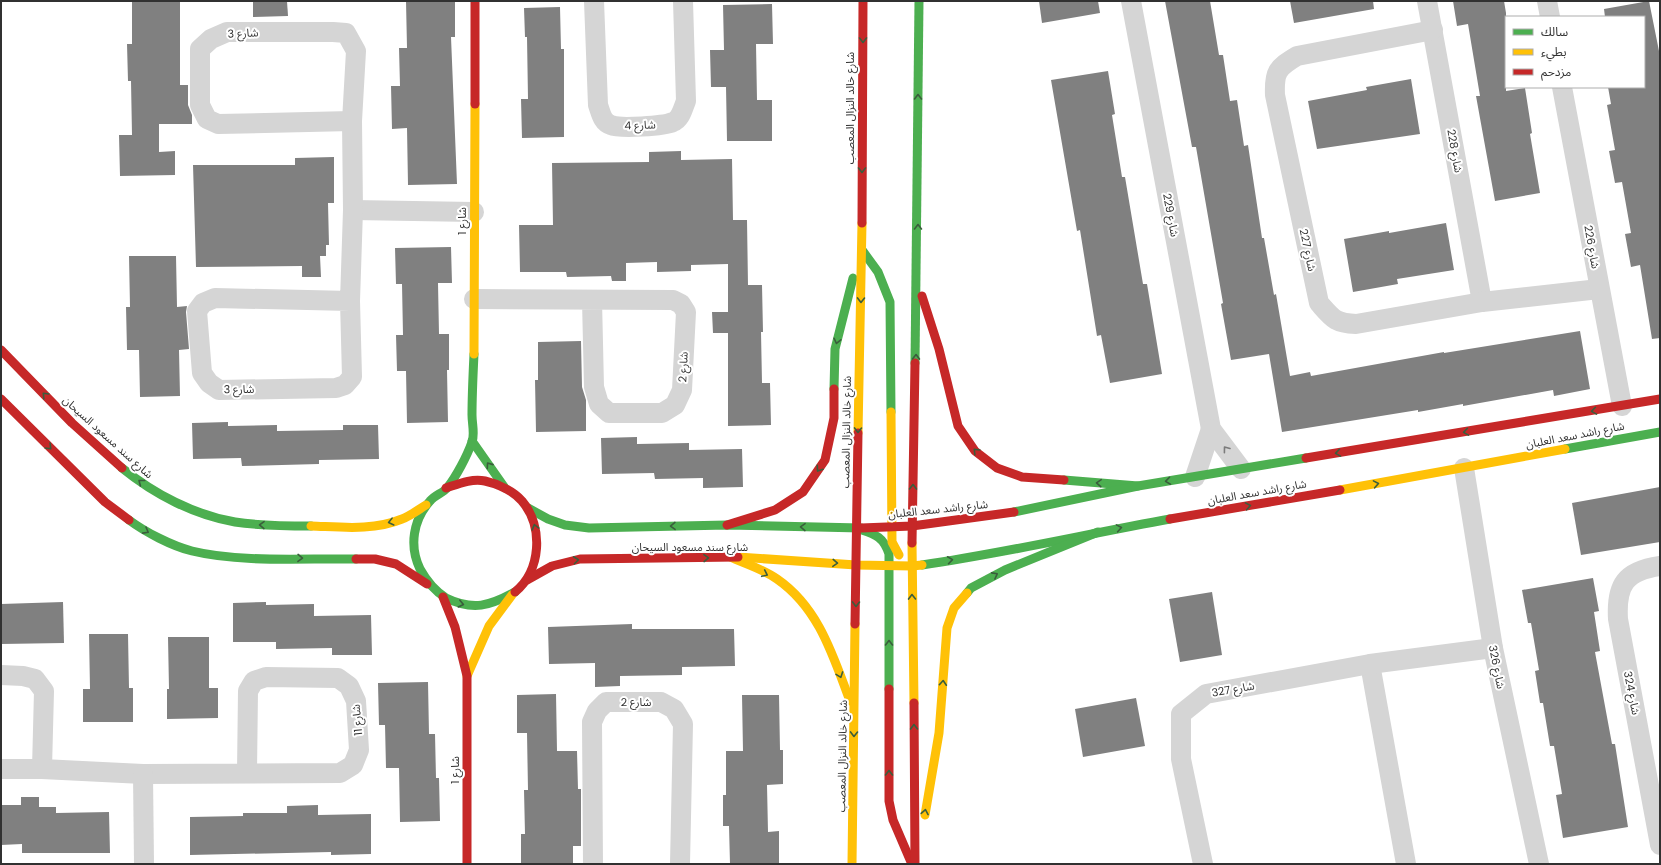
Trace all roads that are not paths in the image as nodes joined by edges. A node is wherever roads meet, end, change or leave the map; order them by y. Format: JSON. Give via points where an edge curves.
{"nodes":[{"id":1,"x":476,"y":1,"type":"edge"},
{"id":2,"x":594,"y":1,"type":"edge"},
{"id":3,"x":683,"y":1,"type":"edge"},
{"id":4,"x":863,"y":1,"type":"edge"},
{"id":5,"x":919,"y":1,"type":"edge"},
{"id":6,"x":1131,"y":1,"type":"edge"},
{"id":7,"x":1427,"y":1,"type":"edge"},
{"id":8,"x":1547,"y":1,"type":"edge"},
{"id":9,"x":1550,"y":16,"type":"edge"},
{"id":10,"x":1432,"y":30,"type":"junction"},
{"id":11,"x":1562,"y":88,"type":"edge"},
{"id":12,"x":352,"y":121,"type":"junction"},
{"id":13,"x":353,"y":210,"type":"junction"},
{"id":14,"x":474,"y":212,"type":"junction"},
{"id":15,"x":862,"y":250,"type":"junction"},
{"id":16,"x":917,"y":280,"type":"junction"},
{"id":17,"x":1599,"y":289,"type":"junction"},
{"id":18,"x":474,"y":299,"type":"junction"},
{"id":19,"x":592,"y":300,"type":"junction"},
{"id":20,"x":350,"y":301,"type":"junction"},
{"id":21,"x":1482,"y":302,"type":"junction"},
{"id":22,"x":1,"y":350,"type":"edge"},
{"id":23,"x":1,"y":399,"type":"edge"},
{"id":24,"x":1660,"y":399,"type":"edge"},
{"id":25,"x":1622,"y":406,"type":"junction"},
{"id":26,"x":1211,"y":429,"type":"junction"},
{"id":27,"x":1660,"y":432,"type":"edge"},
{"id":28,"x":472,"y":441,"type":"junction"},
{"id":29,"x":1464,"y":468,"type":"junction"},
{"id":30,"x":1241,"y":469,"type":"junction"},
{"id":31,"x":1195,"y":478,"type":"junction"},
{"id":32,"x":1138,"y":486,"type":"junction"},
{"id":33,"x":446,"y":488,"type":"junction"},
{"id":34,"x":505,"y":488,"type":"junction"},
{"id":35,"x":426,"y":505,"type":"junction"},
{"id":36,"x":528,"y":508,"type":"junction"},
{"id":37,"x":727,"y":525,"type":"junction"},
{"id":38,"x":892,"y":526,"type":"junction"},
{"id":39,"x":912,"y":526,"type":"junction"},
{"id":40,"x":856,"y":528,"type":"junction"},
{"id":41,"x":1098,"y":532,"type":"junction"},
{"id":42,"x":730,"y":557,"type":"junction"},
{"id":43,"x":856,"y":565,"type":"junction"},
{"id":44,"x":888,"y":565,"type":"junction"},
{"id":45,"x":912,"y":566,"type":"junction"},
{"id":46,"x":1660,"y":566,"type":"edge"},
{"id":47,"x":527,"y":580,"type":"junction"},
{"id":48,"x":429,"y":585,"type":"junction"},
{"id":49,"x":514,"y":593,"type":"junction"},
{"id":50,"x":443,"y":597,"type":"junction"},
{"id":51,"x":1493,"y":648,"type":"junction"},
{"id":52,"x":1370,"y":664,"type":"junction"},
{"id":53,"x":1,"y":675,"type":"edge"},
{"id":54,"x":467,"y":676,"type":"junction"},
{"id":55,"x":854,"y":713,"type":"junction"},
{"id":56,"x":1,"y":769,"type":"edge"},
{"id":57,"x":42,"y":769,"type":"junction"},
{"id":58,"x":247,"y":772,"type":"junction"},
{"id":59,"x":144,"y":774,"type":"junction"},
{"id":60,"x":1660,"y":845,"type":"edge"},
{"id":61,"x":144,"y":864,"type":"edge"},
{"id":62,"x":467,"y":864,"type":"edge"},
{"id":63,"x":593,"y":864,"type":"edge"},
{"id":64,"x":680,"y":864,"type":"edge"},
{"id":65,"x":852,"y":864,"type":"edge"},
{"id":66,"x":912,"y":864,"type":"edge"},
{"id":67,"x":916,"y":864,"type":"edge"},
{"id":68,"x":1203,"y":864,"type":"edge"},
{"id":69,"x":1406,"y":864,"type":"edge"},
{"id":70,"x":1538,"y":864,"type":"edge"}],
"edges":[{"from":1,"to":14,"type":"main road","name":"شارع 1"},
{"from":2,"to":3,"type":"street","name":"شارع 4","via":[[598,105],[602,119],[611,126],[646,127],[674,122],[682,114],[686,101]]},
{"from":4,"to":15,"type":"main road","name":"شارع خالد النزال المعصب","one_way":true},
{"from":16,"to":5,"type":"main road","one_way":true},
{"from":6,"to":26,"type":"street","name":"شارع 229"},
{"from":7,"to":10,"type":"street","name":"شارع 228"},
{"from":8,"to":9,"type":"street"},
{"from":10,"to":21,"type":"street","name":"شارع 228"},
{"from":10,"to":21,"type":"street","name":"شارع 227","via":[[1297,56],[1283,64],[1274,78],[1275,95],[1319,303],[1331,317],[1341,323],[1356,324]]},
{"from":11,"to":17,"type":"street","name":"شارع 226"},
{"from":12,"to":12,"type":"street","name":"شارع 3","via":[[218,124],[207,119],[200,105],[200,48],[211,39],[227,32],[346,33],[356,50]]},
{"from":12,"to":13,"type":"street","name":"شارع 3"},
{"from":13,"to":14,"type":"street"},
{"from":13,"to":20,"type":"street","name":"شارع 3"},
{"from":14,"to":18,"type":"main road","name":"شارع 1"},
{"from":15,"to":37,"type":"main road","one_way":true,"via":[[835,349],[834,418],[825,460],[803,492],[775,510]]},
{"from":15,"to":38,"type":"main road","via":[[878,272],[890,302]]},
{"from":15,"to":40,"type":"main road","name":"شارع خالد النزال المعصب","one_way":true},
{"from":32,"to":16,"type":"main road","one_way":true,"via":[[1022,476],[997,468],[975,451],[958,426],[939,349]]},
{"from":39,"to":16,"type":"main road","one_way":true},
{"from":17,"to":21,"type":"street","name":"شارع 227"},
{"from":17,"to":25,"type":"street","name":"شارع 226"},
{"from":18,"to":19,"type":"street","name":"شارع 2"},
{"from":18,"to":28,"type":"main road","name":"شارع 1"},
{"from":19,"to":19,"type":"street","name":"شارع 2","via":[[673,300],[681,304],[686,312],[682,390],[675,404],[662,413],[609,413],[599,404],[594,387]]},
{"from":20,"to":20,"type":"street","name":"شارع 3","via":[[352,377],[345,384],[336,388],[219,390],[209,383],[202,373],[197,311],[203,303],[215,298]]},
{"from":35,"to":22,"type":"main road","name":"شارع سند مسعود السيحان","one_way":true,"via":[[398,521],[373,527],[248,524],[213,518],[179,505],[148,488],[120,466],[72,423]]},
{"from":23,"to":48,"type":"main road","one_way":true,"via":[[105,502],[145,532],[191,551],[240,558],[375,559],[396,564]]},
{"from":24,"to":25,"type":"main road","name":"شارع راشد سعد العلبان"},
{"from":25,"to":30,"type":"main road","name":"شارع راشد سعد العلبان","one_way":true},
{"from":30,"to":26,"type":"street","name":"شارع 229","one_way":true},
{"from":26,"to":31,"type":"street","name":"شارع 229"},
{"from":27,"to":29,"type":"main road","name":"شارع راشد سعد العلبان"},
{"from":28,"to":33,"type":"main road","name":"شارع 1"},
{"from":34,"to":28,"type":"main road","one_way":true},
{"from":41,"to":29,"type":"main road","name":"شارع راشد سعد العلبان","one_way":true},
{"from":29,"to":51,"type":"street","name":"شارع 326"},
{"from":30,"to":31,"type":"main road","name":"شارع راشد سعد العلبان"},
{"from":31,"to":32,"type":"main road","name":"شارع راشد سعد العلبان","one_way":true},
{"from":32,"to":39,"type":"main road","name":"شارع راشد سعد العلبان","via":[[1010,513]]},
{"from":33,"to":34,"type":"main road","via":[[466,482],[486,481]]},
{"from":33,"to":35,"type":"main road"},
{"from":34,"to":36,"type":"main road"},
{"from":35,"to":48,"type":"main road","via":[[416,524],[413,546],[418,567]]},
{"from":37,"to":36,"type":"main road","name":"شارع سند مسعود السيحان","one_way":true,"via":[[589,528],[565,525]]},
{"from":47,"to":36,"type":"main road","one_way":true,"via":[[536,563],[538,544],[536,526]]},
{"from":40,"to":37,"type":"main road","name":"شارع سند مسعود السيحان","one_way":true},
{"from":38,"to":39,"type":"main road","name":"شارع راشد سعد العلبان"},
{"from":38,"to":40,"type":"main road","name":"شارع راشد سعد العلبان"},
{"from":38,"to":45,"type":"main road","via":[[892,542],[899,555]]},
{"from":39,"to":45,"type":"main road"},
{"from":40,"to":43,"type":"main road","name":"شارع خالد النزال المعصب"},
{"from":40,"to":44,"type":"main road","via":[[879,536],[887,544]]},
{"from":45,"to":41,"type":"main road","name":"شارع راشد سعد العلبان","one_way":true,"via":[[969,558]]},
{"from":67,"to":41,"type":"main road","one_way":true,"via":[[939,733],[947,628],[954,608],[971,588],[1005,570]]},
{"from":42,"to":43,"type":"main road","name":"شارع سند مسعود السيحان","one_way":true},
{"from":47,"to":42,"type":"main road","name":"شارع سند مسعود السيحان","one_way":true,"via":[[548,567],[580,559]]},
{"from":42,"to":55,"type":"main road","one_way":true,"via":[[777,579],[814,615],[831,651]]},
{"from":43,"to":44,"type":"main road","name":"شارع راشد سعد العلبان"},
{"from":43,"to":55,"type":"main road","name":"شارع خالد النزال المعصب","one_way":true},
{"from":44,"to":45,"type":"main road","name":"شارع راشد سعد العلبان"},
{"from":66,"to":44,"type":"main road","one_way":true,"via":[[893,820],[889,801]]},
{"from":67,"to":45,"type":"main road","one_way":true},
{"from":46,"to":60,"type":"street","name":"شارع 324","via":[[1644,568],[1631,575],[1622,585],[1617,602]]},
{"from":47,"to":49,"type":"main road"},
{"from":48,"to":50,"type":"main road"},
{"from":50,"to":49,"type":"main road","one_way":true,"via":[[461,605],[479,606],[498,602]]},
{"from":49,"to":54,"type":"main road","name":"شارع 1","via":[[489,626]]},
{"from":50,"to":54,"type":"main road","name":"شارع 1","via":[[455,627]]},
{"from":51,"to":52,"type":"street","name":"شارع 327"},
{"from":51,"to":70,"type":"street","name":"شارع 326"},
{"from":52,"to":68,"type":"street","name":"شارع 327","via":[[1206,694],[1181,714],[1182,759]]},
{"from":52,"to":69,"type":"street"},
{"from":53,"to":57,"type":"street","via":[[35,679],[44,691]]},
{"from":54,"to":62,"type":"main road","name":"شارع 1"},
{"from":55,"to":65,"type":"main road","name":"شارع خالد النزال المعصب","one_way":true},
{"from":56,"to":57,"type":"street","name":"شارع 11"},
{"from":57,"to":59,"type":"street","name":"شارع 11"},
{"from":58,"to":58,"type":"street","name":"شارع 11","via":[[248,691],[254,681],[266,677],[338,678],[349,686],[356,701],[359,750],[353,765],[340,773]]},
{"from":58,"to":59,"type":"street","name":"شارع 11"},
{"from":59,"to":61,"type":"street"},
{"from":63,"to":64,"type":"street","name":"شارع 2","via":[[592,722],[597,711],[606,702],[661,702],[674,709],[683,724]]}]}
